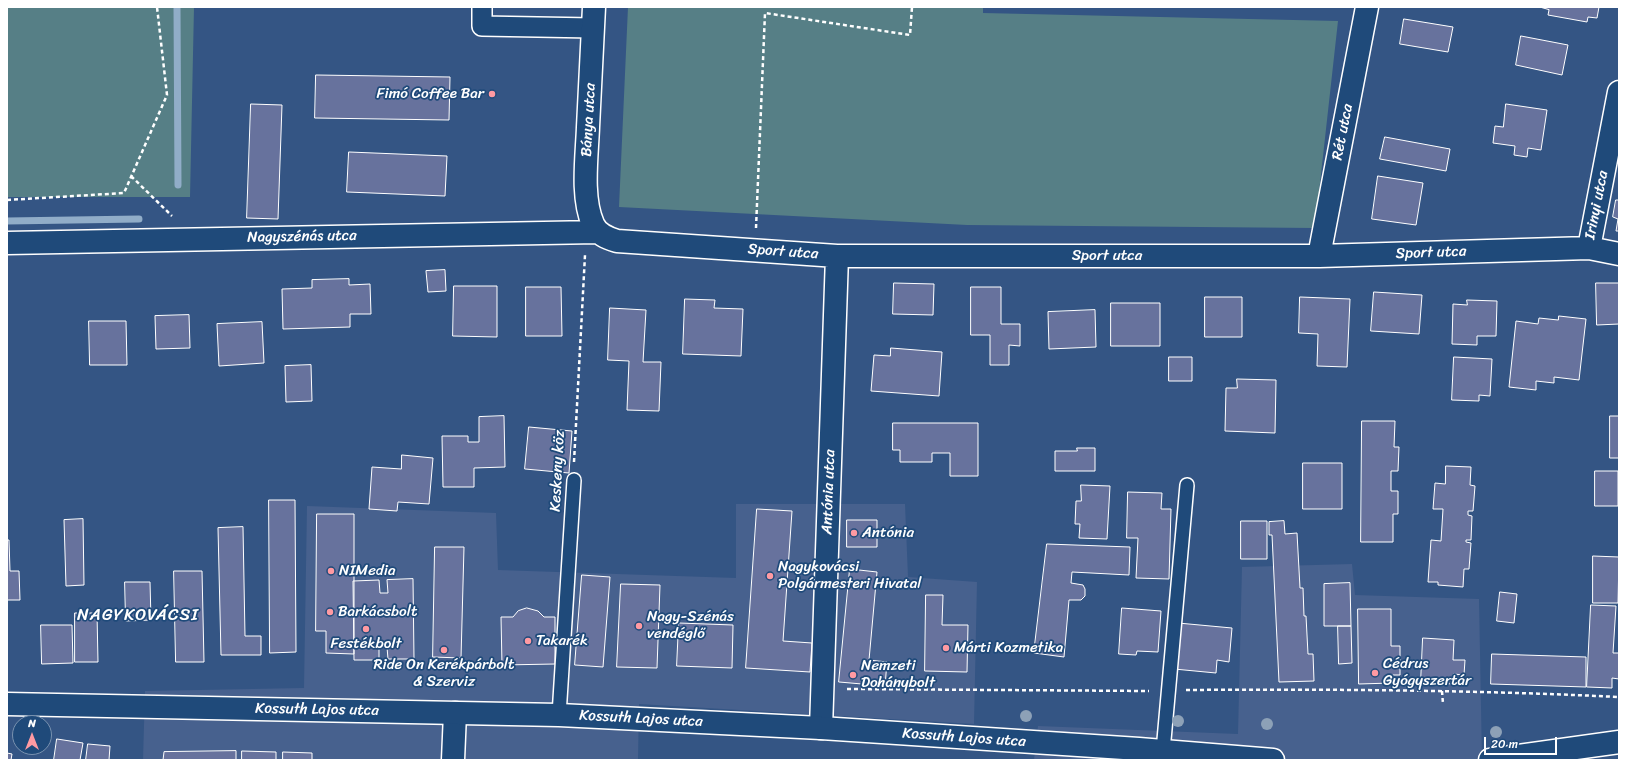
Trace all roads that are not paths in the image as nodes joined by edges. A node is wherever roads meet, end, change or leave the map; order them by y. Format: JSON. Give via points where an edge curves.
{"nodes":[{"id":1,"x":482,"y":7,"type":"edge"},
{"id":2,"x":1367,"y":7,"type":"edge"},
{"id":3,"x":594,"y":18,"type":"edge"},
{"id":4,"x":1619,"y":92,"type":"edge"},
{"id":5,"x":597,"y":232,"type":"junction"},
{"id":6,"x":7,"y":243,"type":"edge"},
{"id":7,"x":1589,"y":248,"type":"junction"},
{"id":8,"x":1619,"y":254,"type":"edge"},
{"id":9,"x":838,"y":256,"type":"junction"},
{"id":10,"x":1319,"y":256,"type":"junction"},
{"id":11,"x":574,"y":480,"type":"road end"},
{"id":12,"x":1188,"y":485,"type":"dead end"},
{"id":13,"x":7,"y":704,"type":"edge"},
{"id":14,"x":455,"y":713,"type":"junction"},
{"id":15,"x":559,"y":715,"type":"junction"},
{"id":16,"x":821,"y":728,"type":"junction"},
{"id":17,"x":1619,"y":742,"type":"edge"},
{"id":18,"x":1163,"y":751,"type":"junction"},
{"id":19,"x":1595,"y":753,"type":"edge"},
{"id":20,"x":453,"y":760,"type":"edge"},
{"id":21,"x":1273,"y":760,"type":"edge"},
{"id":22,"x":1490,"y":760,"type":"edge"}],
"edges":[{"from":1,"to":3,"type":"street","via":[[482,26]]},
{"from":2,"to":10,"type":"street","name":"Rét utca"},
{"from":3,"to":5,"type":"street","name":"Bánya utca","via":[[586,186],[591,218]]},
{"from":4,"to":7,"type":"street","name":"Irinyi utca"},
{"from":5,"to":6,"type":"street","name":"Nagyszénás utca"},
{"from":5,"to":9,"type":"street","name":"Sport utca","via":[[617,241]]},
{"from":7,"to":8,"type":"street","name":"Sport utca"},
{"from":7,"to":10,"type":"street","name":"Sport utca"},
{"from":9,"to":10,"type":"street","name":"Sport utca"},
{"from":9,"to":16,"type":"street","name":"Antónia utca"},
{"from":11,"to":15,"type":"lane","name":"Keskeny köz"},
{"from":12,"to":18,"type":"lane"},
{"from":13,"to":14,"type":"street","name":"Kossuth Lajos utca"},
{"from":14,"to":15,"type":"street","name":"Kossuth Lajos utca"},
{"from":14,"to":20,"type":"street"},
{"from":15,"to":16,"type":"street","name":"Kossuth Lajos utca"},
{"from":16,"to":18,"type":"street","name":"Kossuth Lajos utca"},
{"from":17,"to":19,"type":"street"},
{"from":18,"to":21,"type":"street","name":"Kossuth Lajos utca"},
{"from":19,"to":22,"type":"street"}]}
